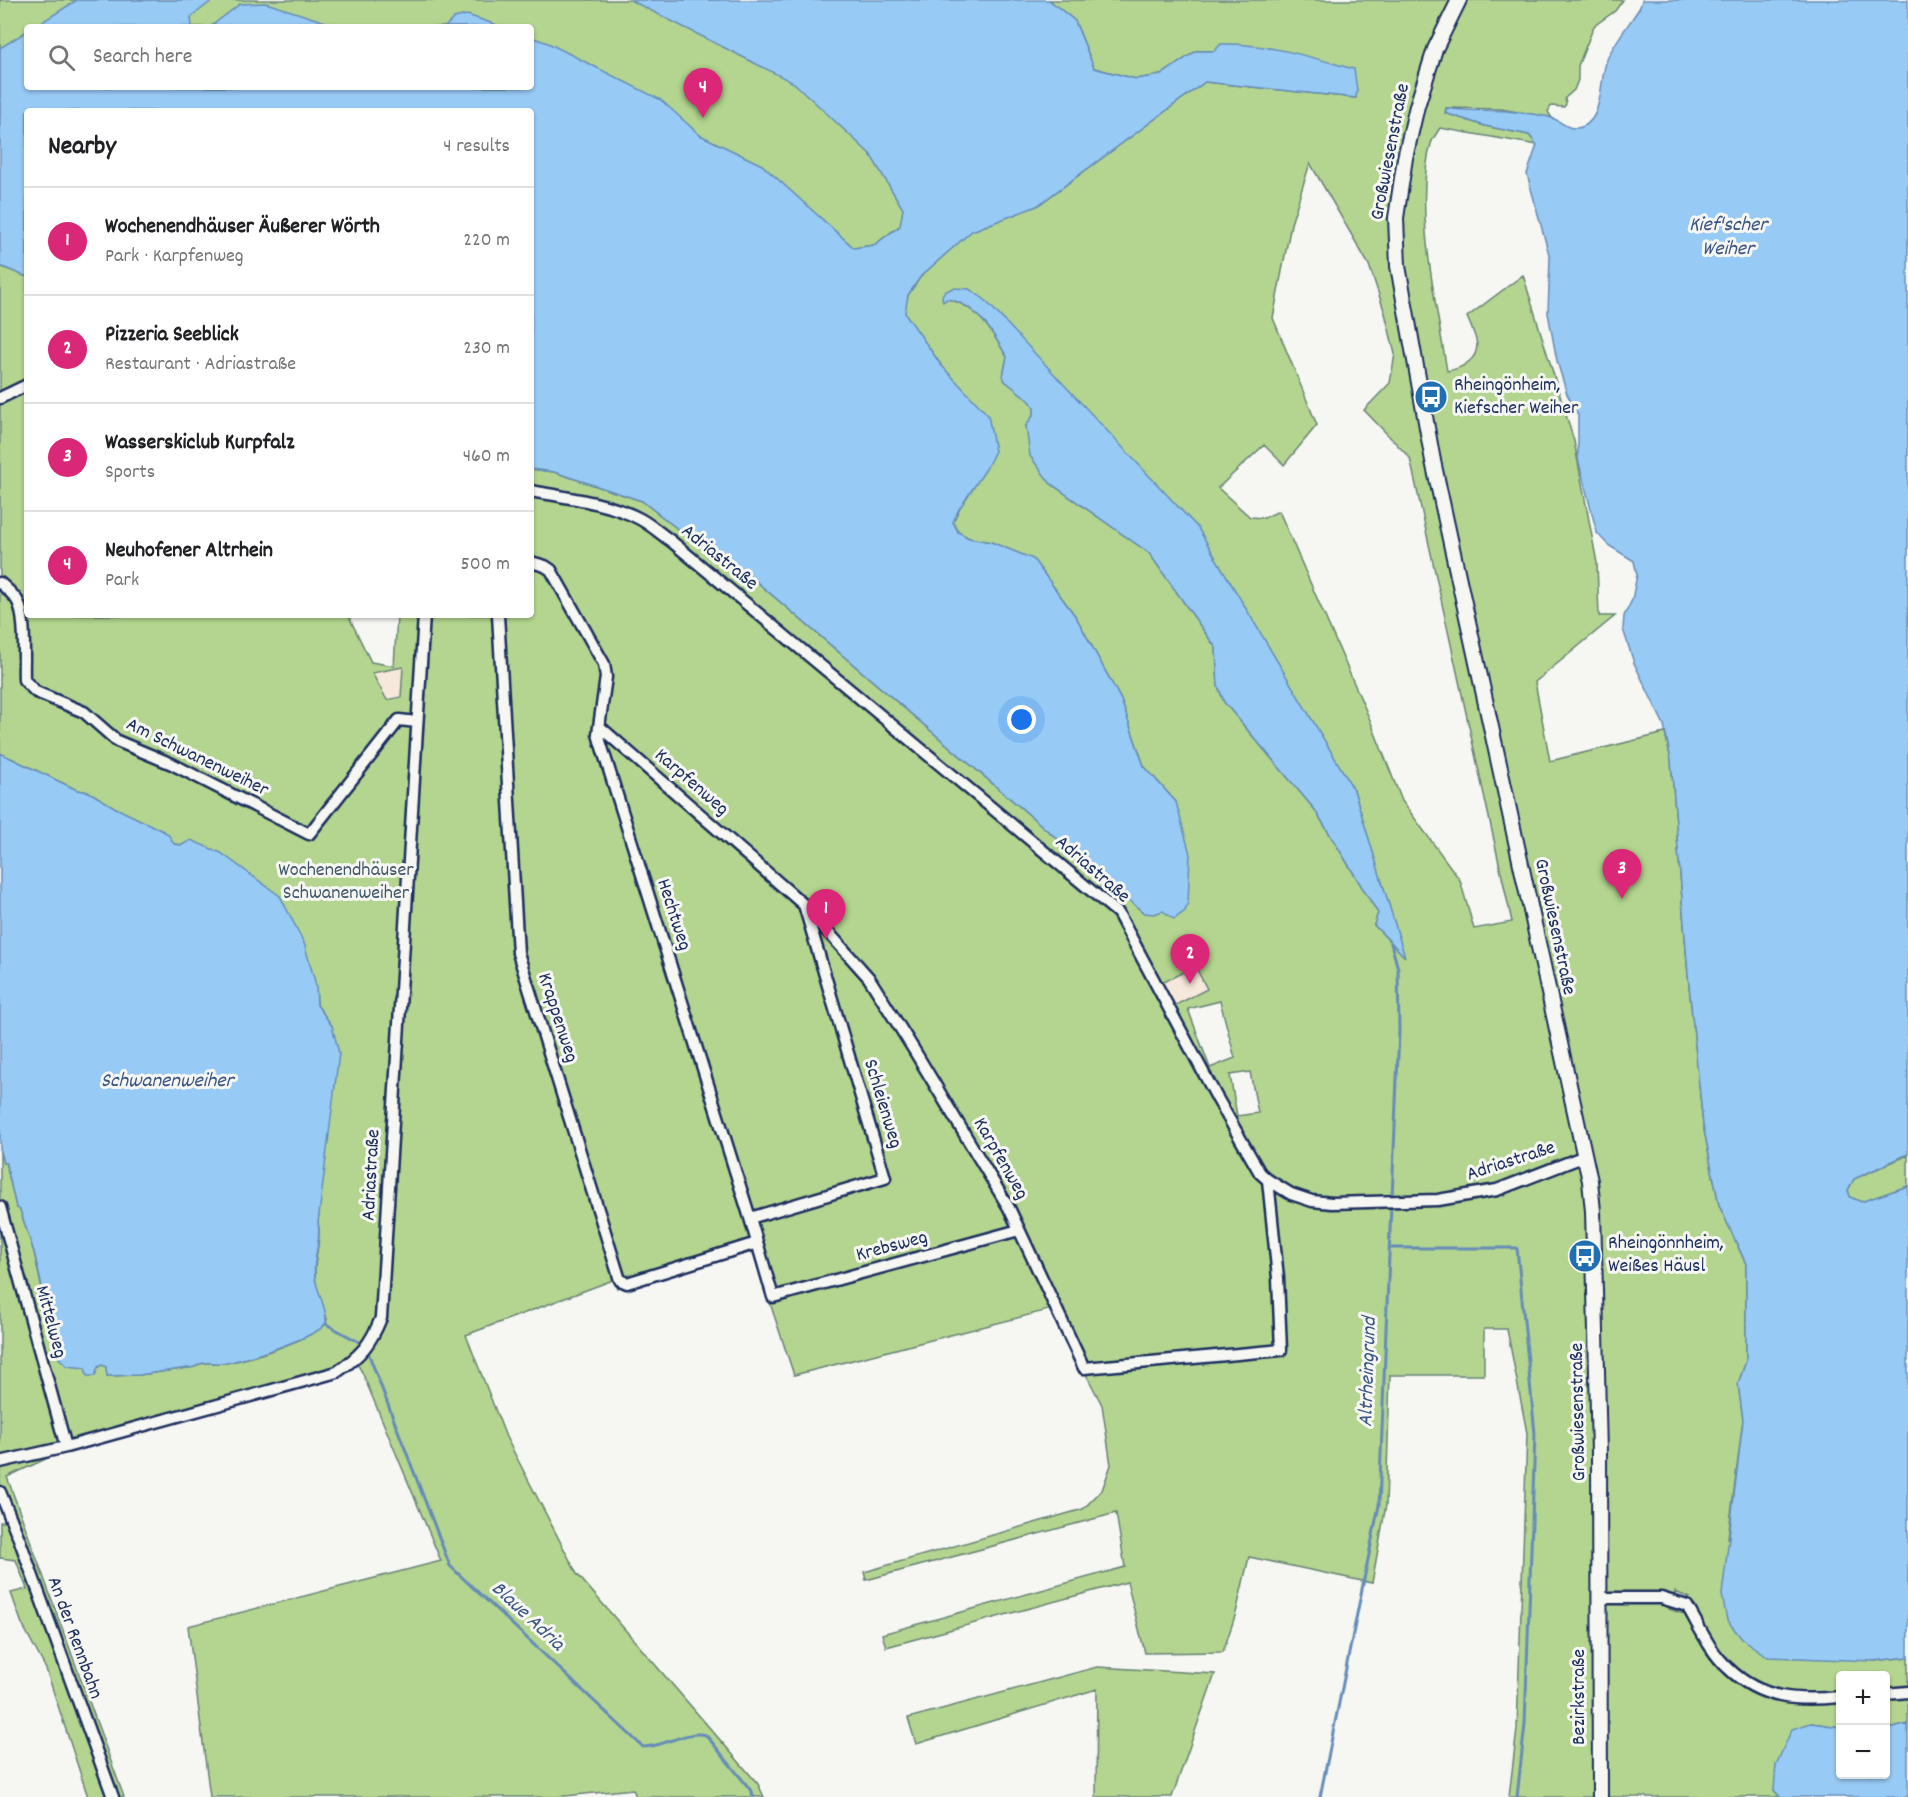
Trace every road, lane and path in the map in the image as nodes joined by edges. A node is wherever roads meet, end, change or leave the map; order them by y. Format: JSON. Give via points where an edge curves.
{"nodes":[{"id":1,"x":1459,"y":0,"type":"edge"},
{"id":2,"x":24,"y":386,"type":"edge"},
{"id":3,"x":0,"y":398,"type":"edge"},
{"id":4,"x":534,"y":492,"type":"edge"},
{"id":5,"x":534,"y":563,"type":"edge"},
{"id":6,"x":0,"y":583,"type":"edge"},
{"id":7,"x":424,"y":618,"type":"edge"},
{"id":8,"x":498,"y":618,"type":"edge"},
{"id":9,"x":417,"y":722,"type":"junction"},
{"id":10,"x":600,"y":727,"type":"junction"},
{"id":11,"x":804,"y":905,"type":"junction"},
{"id":12,"x":1586,"y":1156,"type":"junction"},
{"id":13,"x":1268,"y":1180,"type":"junction"},
{"id":14,"x":0,"y":1207,"type":"edge"},
{"id":15,"x":750,"y":1218,"type":"junction"},
{"id":16,"x":1019,"y":1230,"type":"junction"},
{"id":17,"x":757,"y":1243,"type":"junction"},
{"id":18,"x":773,"y":1298,"type":"joint"},
{"id":19,"x":66,"y":1447,"type":"junction"},
{"id":20,"x":0,"y":1462,"type":"edge"},
{"id":21,"x":0,"y":1492,"type":"edge"},
{"id":22,"x":1600,"y":1598,"type":"junction"},
{"id":23,"x":1908,"y":1692,"type":"edge"},
{"id":24,"x":1890,"y":1694,"type":"edge"},
{"id":25,"x":1836,"y":1697,"type":"edge"},
{"id":26,"x":113,"y":1797,"type":"edge"},
{"id":27,"x":1600,"y":1797,"type":"edge"}],
"edges":[{"from":1,"to":12,"type":"street","name":"Großwiesenstraße","via":[[1435,49],[1405,158],[1396,218],[1398,266],[1484,702]]},
{"from":2,"to":3,"type":"street"},
{"from":4,"to":13,"type":"street","name":"Adriastraße","via":[[595,504],[647,524],[1118,913],[1217,1098],[1260,1173]]},
{"from":5,"to":10,"type":"street","name":"Hechtweg","via":[[551,570],[603,664],[606,677]]},
{"from":6,"to":9,"type":"street","name":"Am Schwanenweiher","via":[[18,602],[24,680],[36,692],[84,712],[117,741],[172,764],[309,834],[399,720]]},
{"from":7,"to":9,"type":"street","name":"Adriastraße"},
{"from":8,"to":17,"type":"street","name":"Krappenweg","via":[[518,953],[620,1280],[627,1283]]},
{"from":9,"to":19,"type":"street","name":"Adriastraße","via":[[381,1318],[372,1340],[355,1360],[337,1372]]},
{"from":10,"to":11,"type":"street","name":"Karpfenweg"},
{"from":10,"to":15,"type":"street","name":"Hechtweg","via":[[600,741]]},
{"from":11,"to":15,"type":"street","name":"Schleienweg","via":[[885,1178]]},
{"from":11,"to":16,"type":"street","name":"Karpfenweg","via":[[884,1000]]},
{"from":12,"to":13,"type":"street","name":"Adriastraße","via":[[1497,1190],[1438,1200],[1312,1201]]},
{"from":12,"to":22,"type":"street","name":"Großwiesenstraße","via":[[1593,1211]]},
{"from":13,"to":16,"type":"street","name":"Karpfenweg","via":[[1281,1350],[1084,1368]]},
{"from":14,"to":19,"type":"street","name":"Mittelweg"},
{"from":15,"to":17,"type":"street","name":"Hechtweg"},
{"from":16,"to":18,"type":"street","name":"Krebsweg"},
{"from":17,"to":18,"type":"street","name":"Hechtweg"},
{"from":19,"to":20,"type":"street","name":"Adriastraße"},
{"from":21,"to":26,"type":"street","name":"An der Rennbahn"},
{"from":22,"to":25,"type":"street","via":[[1661,1598],[1687,1606],[1716,1655],[1748,1683],[1788,1699]]},
{"from":22,"to":27,"type":"street","name":"Bezirkstraße"},
{"from":23,"to":24,"type":"street"}]}
